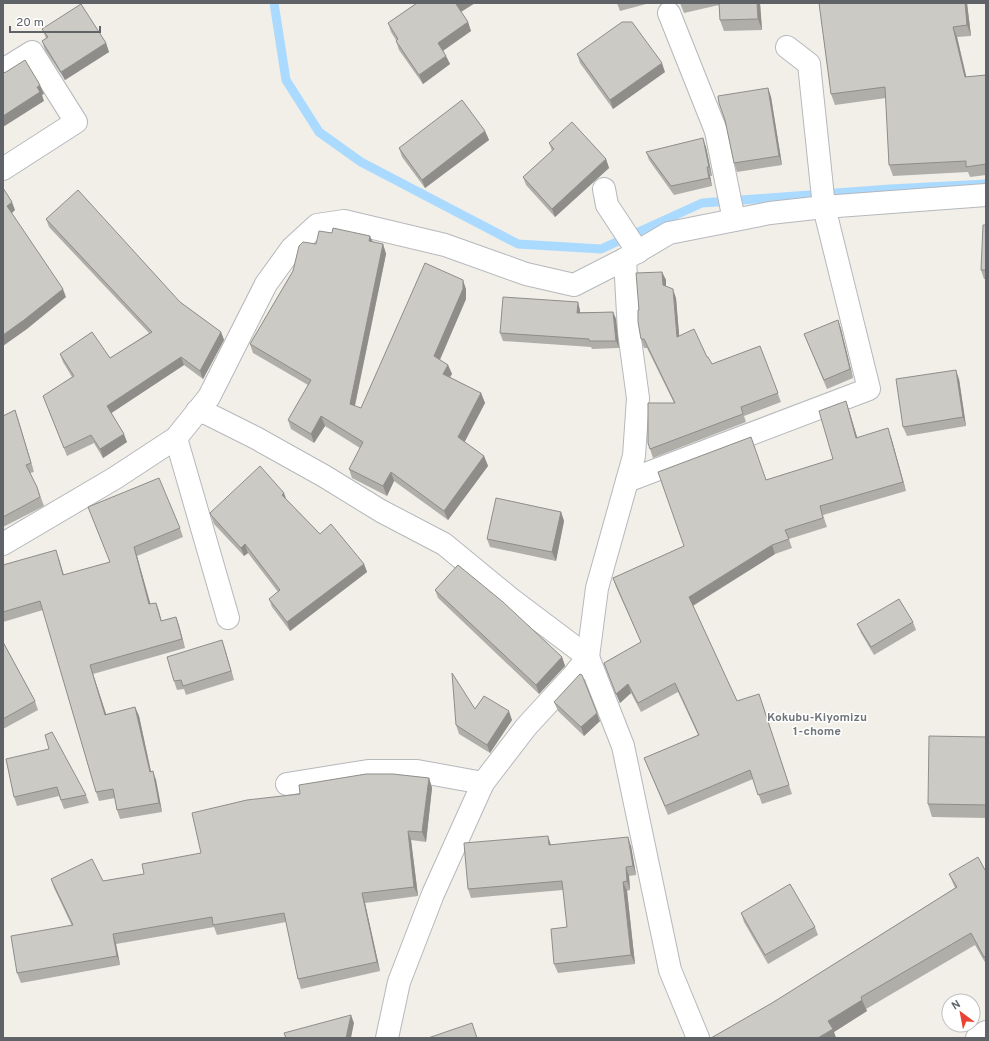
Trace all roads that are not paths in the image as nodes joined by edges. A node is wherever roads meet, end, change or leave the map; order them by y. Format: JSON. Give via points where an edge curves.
{"nodes":[{"id":1,"x":669,"y":13,"type":"dead end"},
{"id":2,"x":787,"y":47,"type":"dead end"},
{"id":3,"x":3,"y":70,"type":"edge"},
{"id":4,"x":3,"y":170,"type":"edge"},
{"id":5,"x":604,"y":189,"type":"dead end"},
{"id":6,"x":986,"y":195,"type":"edge"},
{"id":7,"x":824,"y":207,"type":"junction"},
{"id":8,"x":734,"y":219,"type":"junction"},
{"id":9,"x":632,"y":255,"type":"junction"},
{"id":10,"x":198,"y":411,"type":"junction"},
{"id":11,"x":176,"y":438,"type":"junction"},
{"id":12,"x":627,"y":481,"type":"junction"},
{"id":13,"x":3,"y":544,"type":"edge"},
{"id":14,"x":228,"y":618,"type":"dead end"},
{"id":15,"x":588,"y":657,"type":"junction"},
{"id":16,"x":483,"y":783,"type":"junction"},
{"id":17,"x":287,"y":784,"type":"dead end"},
{"id":18,"x":986,"y":1032,"type":"edge"},
{"id":19,"x":387,"y":1038,"type":"edge"},
{"id":20,"x":698,"y":1038,"type":"edge"},
{"id":21,"x":978,"y":1038,"type":"edge"}],
"edges":[{"from":1,"to":8,"type":"street","via":[[716,131]]},
{"from":2,"to":7,"type":"street","via":[[810,64]]},
{"from":3,"to":4,"type":"street","via":[[32,52],[76,122]]},
{"from":5,"to":9,"type":"street","via":[[607,205],[617,220]]},
{"from":6,"to":7,"type":"street"},
{"from":7,"to":8,"type":"street"},
{"from":7,"to":12,"type":"street","via":[[868,389]]},
{"from":8,"to":9,"type":"street","via":[[669,233]]},
{"from":9,"to":10,"type":"street","via":[[574,285],[526,274],[445,245],[360,224],[344,221],[317,225],[292,248],[266,284],[209,397]]},
{"from":9,"to":12,"type":"street","via":[[629,332],[638,398],[634,456]]},
{"from":10,"to":11,"type":"street"},
{"from":10,"to":15,"type":"street","via":[[256,438],[444,544]]},
{"from":11,"to":13,"type":"street","via":[[115,478]]},
{"from":11,"to":14,"type":"street"},
{"from":12,"to":15,"type":"street","via":[[597,588]]},
{"from":15,"to":16,"type":"street","via":[[526,727]]},
{"from":15,"to":20,"type":"street","via":[[623,746],[670,970]]},
{"from":16,"to":17,"type":"street","via":[[417,771],[368,771]]},
{"from":16,"to":19,"type":"street","via":[[433,894],[398,982]]},
{"from":18,"to":21,"type":"street"}]}
